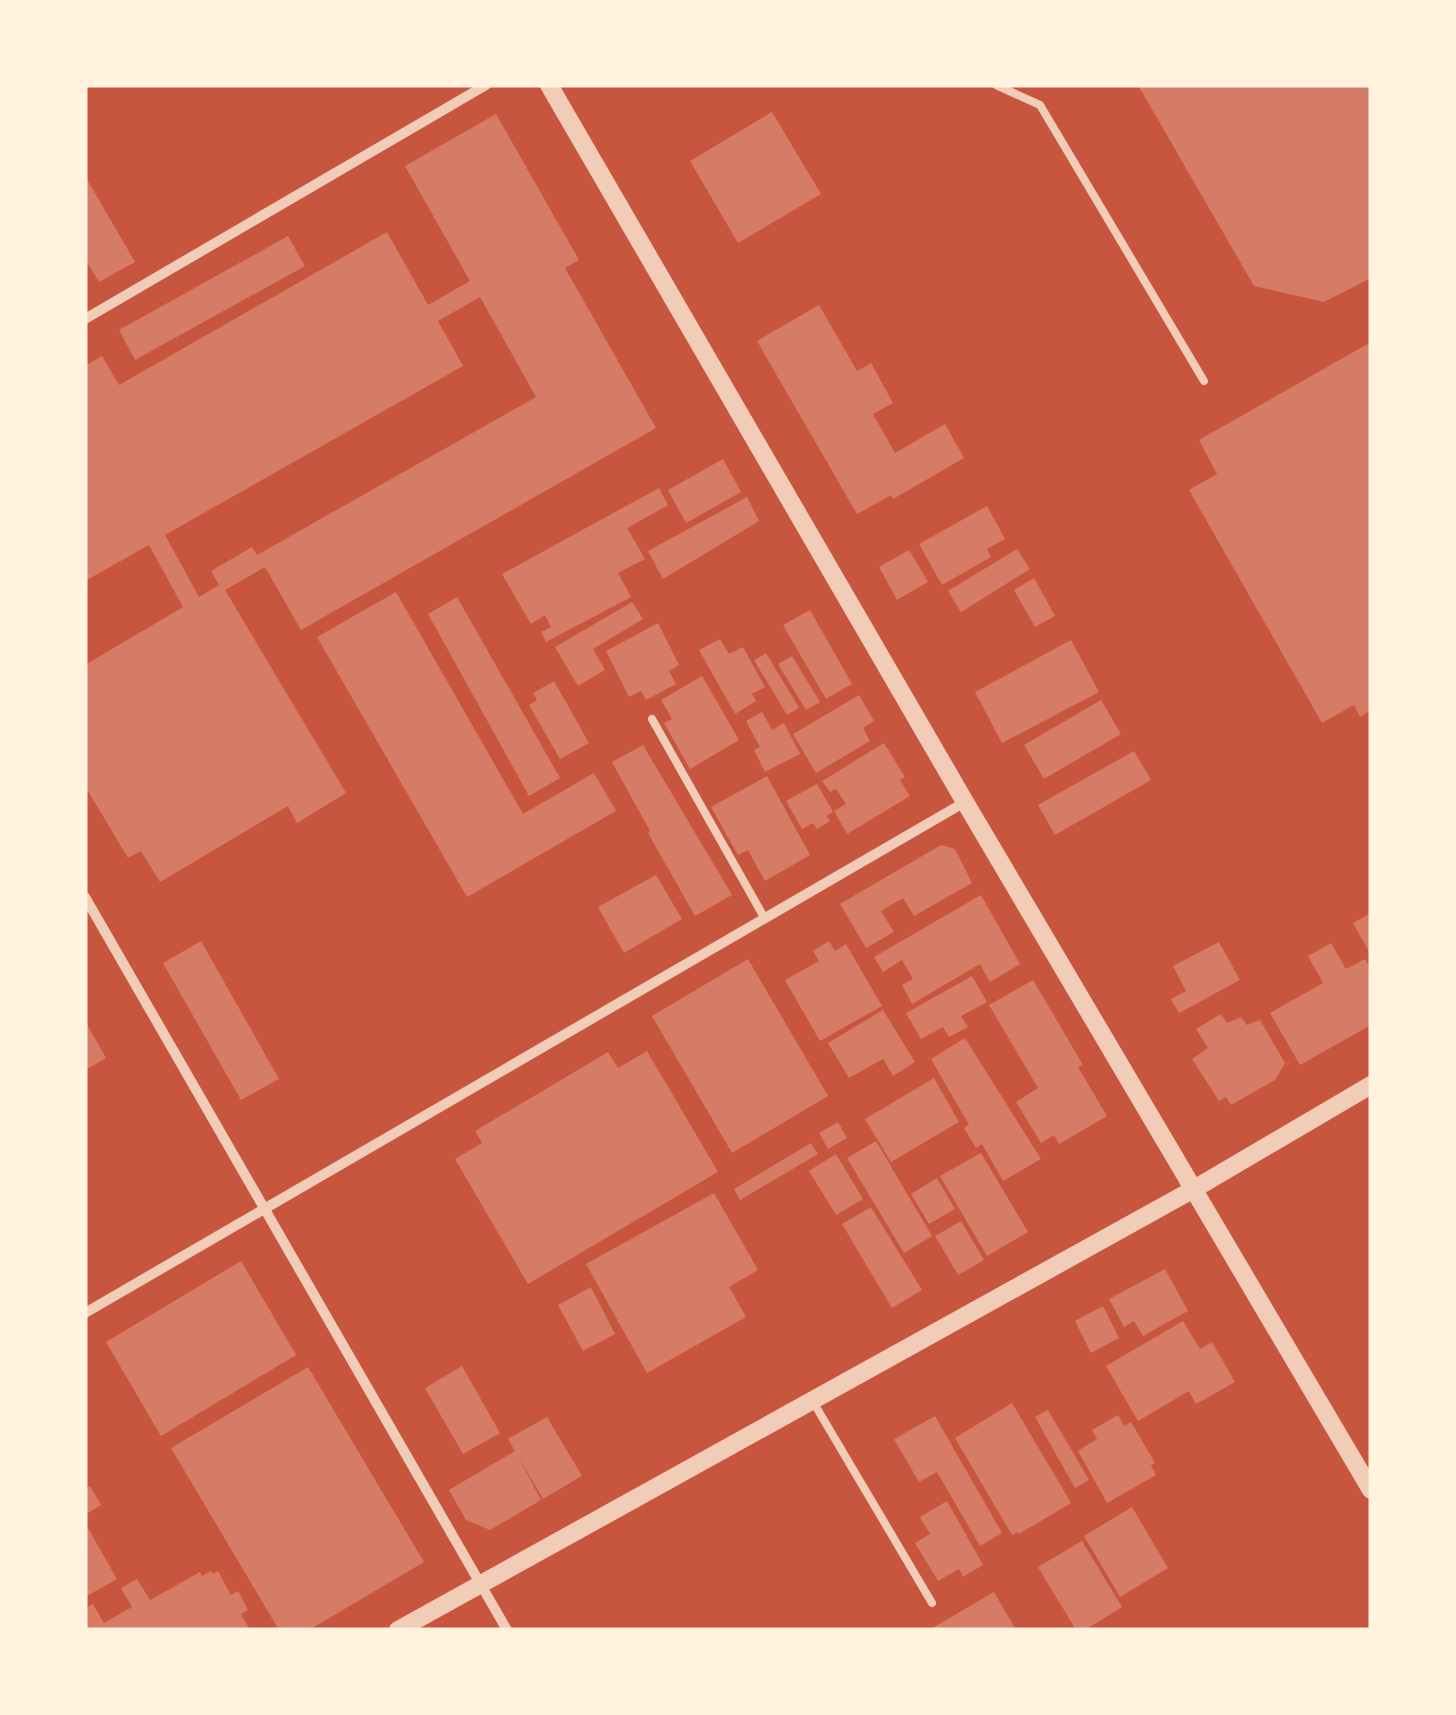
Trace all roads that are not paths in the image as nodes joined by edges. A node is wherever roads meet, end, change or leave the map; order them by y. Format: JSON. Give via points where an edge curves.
{"nodes":[{"id":1,"x":486,"y":85,"type":"edge"},
{"id":2,"x":549,"y":85,"type":"edge"},
{"id":3,"x":996,"y":85,"type":"edge"},
{"id":4,"x":85,"y":318,"type":"edge"},
{"id":5,"x":1204,"y":381,"type":"dead end"},
{"id":6,"x":652,"y":720,"type":"dead end"},
{"id":7,"x":965,"y":802,"type":"junction"},
{"id":8,"x":85,"y":898,"type":"edge"},
{"id":9,"x":98,"y":919,"type":"junction"},
{"id":10,"x":765,"y":919,"type":"junction"},
{"id":11,"x":85,"y":926,"type":"edge"},
{"id":12,"x":1371,"y":1085,"type":"edge"},
{"id":13,"x":1194,"y":1189,"type":"junction"},
{"id":14,"x":266,"y":1210,"type":"junction"},
{"id":15,"x":85,"y":1313,"type":"edge"},
{"id":16,"x":812,"y":1400,"type":"junction"},
{"id":17,"x":1371,"y":1490,"type":"edge"},
{"id":18,"x":481,"y":1584,"type":"junction"},
{"id":19,"x":932,"y":1603,"type":"dead end"},
{"id":20,"x":398,"y":1630,"type":"edge"},
{"id":21,"x":506,"y":1630,"type":"edge"}],
"edges":[{"from":1,"to":4,"type":"street"},
{"from":2,"to":7,"type":"street"},
{"from":3,"to":5,"type":"lane","via":[[1040,106]]},
{"from":6,"to":10,"type":"lane"},
{"from":7,"to":10,"type":"street"},
{"from":7,"to":13,"type":"street"},
{"from":8,"to":9,"type":"street"},
{"from":9,"to":11,"type":"street"},
{"from":9,"to":14,"type":"street"},
{"from":10,"to":14,"type":"street"},
{"from":12,"to":13,"type":"street"},
{"from":13,"to":16,"type":"street"},
{"from":13,"to":17,"type":"street"},
{"from":14,"to":15,"type":"street"},
{"from":14,"to":18,"type":"street"},
{"from":16,"to":18,"type":"street"},
{"from":16,"to":19,"type":"lane"},
{"from":18,"to":20,"type":"street"},
{"from":18,"to":21,"type":"street"}]}
